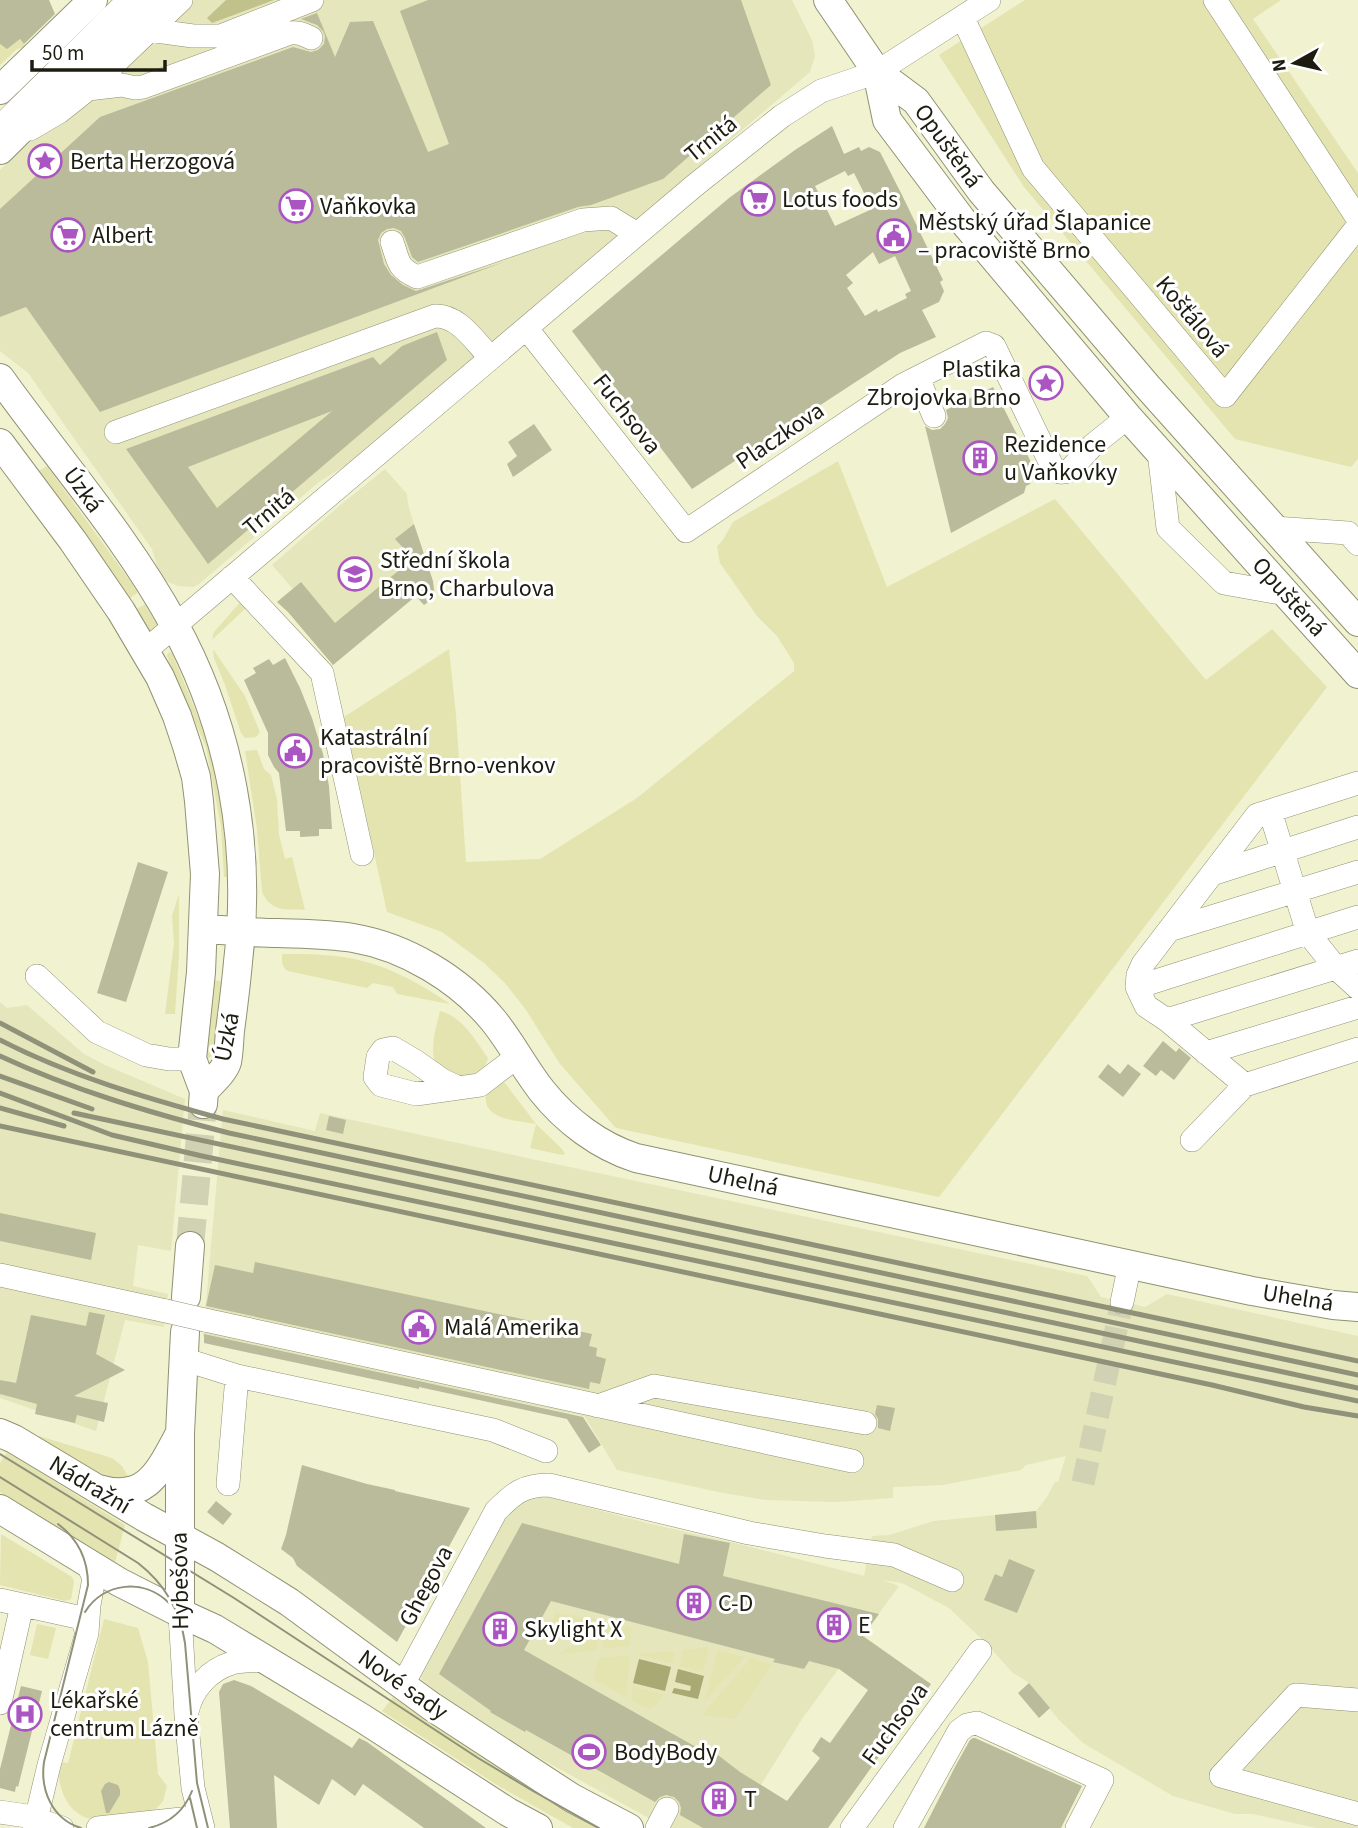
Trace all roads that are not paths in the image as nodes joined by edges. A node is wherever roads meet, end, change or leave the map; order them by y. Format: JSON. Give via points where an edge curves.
{"nodes":[{"id":1,"x":93,"y":0,"type":"edge"},
{"id":2,"x":116,"y":0,"type":"edge"},
{"id":3,"x":129,"y":0,"type":"edge"},
{"id":4,"x":155,"y":0,"type":"edge"},
{"id":5,"x":181,"y":0,"type":"edge"},
{"id":6,"x":312,"y":0,"type":"edge"},
{"id":7,"x":828,"y":0,"type":"edge"},
{"id":8,"x":989,"y":0,"type":"edge"},
{"id":9,"x":1215,"y":0,"type":"edge"},
{"id":10,"x":963,"y":18,"type":"junction"},
{"id":11,"x":149,"y":30,"type":"junction"},
{"id":12,"x":311,"y":38,"type":"dead end"},
{"id":13,"x":121,"y":57,"type":"junction"},
{"id":14,"x":877,"y":72,"type":"junction"},
{"id":15,"x":122,"y":85,"type":"junction"},
{"id":16,"x":0,"y":89,"type":"edge"},
{"id":17,"x":88,"y":89,"type":"junction"},
{"id":18,"x":0,"y":114,"type":"edge"},
{"id":19,"x":2,"y":140,"type":"edge"},
{"id":20,"x":1358,"y":219,"type":"edge"},
{"id":21,"x":1358,"y":226,"type":"edge"},
{"id":22,"x":638,"y":234,"type":"junction"},
{"id":23,"x":392,"y":242,"type":"dead end"},
{"id":24,"x":527,"y":329,"type":"junction"},
{"id":25,"x":491,"y":358,"type":"junction"},
{"id":26,"x":0,"y":378,"type":"edge"},
{"id":27,"x":910,"y":382,"type":"junction"},
{"id":28,"x":934,"y":416,"type":"dead end"},
{"id":29,"x":1128,"y":416,"type":"junction"},
{"id":30,"x":116,"y":432,"type":"dead end"},
{"id":31,"x":0,"y":443,"type":"edge"},
{"id":32,"x":1159,"y":452,"type":"junction"},
{"id":33,"x":1274,"y":528,"type":"junction"},
{"id":34,"x":686,"y":531,"type":"joint"},
{"id":35,"x":1358,"y":544,"type":"edge"},
{"id":36,"x":232,"y":577,"type":"junction"},
{"id":37,"x":1286,"y":594,"type":"junction"},
{"id":38,"x":1358,"y":622,"type":"edge"},
{"id":39,"x":175,"y":625,"type":"junction"},
{"id":40,"x":145,"y":651,"type":"junction"},
{"id":41,"x":1358,"y":674,"type":"edge"},
{"id":42,"x":1358,"y":783,"type":"edge"},
{"id":43,"x":1270,"y":811,"type":"junction"},
{"id":44,"x":1358,"y":827,"type":"edge"},
{"id":45,"x":1282,"y":851,"type":"junction"},
{"id":46,"x":362,"y":854,"type":"dead end"},
{"id":47,"x":1358,"y":872,"type":"edge"},
{"id":48,"x":1212,"y":874,"type":"junction"},
{"id":49,"x":1294,"y":893,"type":"junction"},
{"id":50,"x":1358,"y":917,"type":"edge"},
{"id":51,"x":204,"y":929,"type":"junction"},
{"id":52,"x":1169,"y":930,"type":"junction"},
{"id":53,"x":242,"y":932,"type":"junction"},
{"id":54,"x":1308,"y":933,"type":"junction"},
{"id":55,"x":1358,"y":961,"type":"edge"},
{"id":56,"x":1336,"y":968,"type":"junction"},
{"id":57,"x":37,"y":976,"type":"dead end"},
{"id":58,"x":1137,"y":987,"type":"junction"},
{"id":59,"x":1358,"y":988,"type":"edge"},
{"id":60,"x":1358,"y":1007,"type":"edge"},
{"id":61,"x":1167,"y":1020,"type":"junction"},
{"id":62,"x":1358,"y":1049,"type":"edge"},
{"id":63,"x":1206,"y":1053,"type":"junction"},
{"id":64,"x":518,"y":1056,"type":"junction"},
{"id":65,"x":192,"y":1059,"type":"junction"},
{"id":66,"x":1245,"y":1085,"type":"junction"},
{"id":67,"x":459,"y":1088,"type":"dead end"},
{"id":68,"x":1192,"y":1140,"type":"dead end"},
{"id":69,"x":190,"y":1246,"type":"tunnel mouth"},
{"id":70,"x":1130,"y":1264,"type":"junction"},
{"id":71,"x":0,"y":1275,"type":"edge"},
{"id":72,"x":1122,"y":1302,"type":"tunnel mouth"},
{"id":73,"x":176,"y":1304,"type":"junction"},
{"id":74,"x":1358,"y":1307,"type":"edge"},
{"id":75,"x":191,"y":1337,"type":"junction"},
{"id":76,"x":237,"y":1377,"type":"junction"},
{"id":77,"x":597,"y":1406,"type":"junction"},
{"id":78,"x":865,"y":1423,"type":"dead end"},
{"id":79,"x":0,"y":1433,"type":"edge"},
{"id":80,"x":180,"y":1433,"type":"junction"},
{"id":81,"x":546,"y":1451,"type":"dead end"},
{"id":82,"x":852,"y":1461,"type":"dead end"},
{"id":83,"x":228,"y":1484,"type":"dead end"},
{"id":84,"x":92,"y":1487,"type":"junction"},
{"id":85,"x":0,"y":1509,"type":"edge"},
{"id":86,"x":180,"y":1537,"type":"junction"},
{"id":87,"x":87,"y":1563,"type":"junction"},
{"id":88,"x":952,"y":1580,"type":"dead end"},
{"id":89,"x":11,"y":1602,"type":"edge"},
{"id":90,"x":180,"y":1613,"type":"junction"},
{"id":91,"x":87,"y":1633,"type":"junction"},
{"id":92,"x":981,"y":1651,"type":"dead end"},
{"id":93,"x":267,"y":1660,"type":"junction"},
{"id":94,"x":402,"y":1686,"type":"junction"},
{"id":95,"x":1358,"y":1700,"type":"edge"},
{"id":96,"x":0,"y":1703,"type":"edge"},
{"id":97,"x":186,"y":1715,"type":"junction"},
{"id":98,"x":0,"y":1812,"type":"edge"},
{"id":99,"x":1358,"y":1814,"type":"edge"},
{"id":100,"x":505,"y":1820,"type":"edge"},
{"id":101,"x":201,"y":1823,"type":"edge"},
{"id":102,"x":35,"y":1824,"type":"edge"},
{"id":103,"x":62,"y":1828,"type":"edge"},
{"id":104,"x":98,"y":1828,"type":"edge"},
{"id":105,"x":538,"y":1828,"type":"edge"},
{"id":106,"x":629,"y":1828,"type":"edge"},
{"id":107,"x":852,"y":1828,"type":"edge"},
{"id":108,"x":905,"y":1828,"type":"edge"},
{"id":109,"x":1077,"y":1828,"type":"edge"}],
"edges":[{"from":1,"to":16,"type":"main road"},
{"from":2,"to":18,"type":"street"},
{"from":3,"to":19,"type":"street"},
{"from":4,"to":19,"type":"main road"},
{"from":5,"to":11,"type":"street"},
{"from":6,"to":11,"type":"street","via":[[221,36]]},
{"from":7,"to":14,"type":"main road"},
{"from":8,"to":10,"type":"street","name":"Trnitá"},
{"from":9,"to":20,"type":"street"},
{"from":10,"to":14,"type":"street","name":"Trnitá"},
{"from":10,"to":21,"type":"street","name":"Košťálová","via":[[1033,168],[1225,396]]},
{"from":11,"to":13,"type":"street"},
{"from":12,"to":15,"type":"street","via":[[290,33],[143,87]]},
{"from":13,"to":15,"type":"street"},
{"from":13,"to":17,"type":"street"},
{"from":14,"to":22,"type":"street","name":"Trnitá","via":[[821,90],[782,116]]},
{"from":14,"to":29,"type":"main road","name":"Opuštěná","via":[[887,120],[962,220]]},
{"from":14,"to":33,"type":"main road","name":"Opuštěná","via":[[916,101],[981,191]]},
{"from":15,"to":17,"type":"street"},
{"from":17,"to":19,"type":"street","via":[[59,112]]},
{"from":22,"to":23,"type":"street","via":[[611,218],[583,220],[417,277],[404,271]]},
{"from":22,"to":24,"type":"street","name":"Trnitá"},
{"from":24,"to":25,"type":"street","name":"Trnitá"},
{"from":24,"to":34,"type":"street","name":"Fuchsova"},
{"from":25,"to":30,"type":"street","via":[[460,325],[435,316]]},
{"from":25,"to":36,"type":"street","name":"Trnitá"},
{"from":26,"to":39,"type":"main road","name":"Úzká","via":[[126,548]]},
{"from":27,"to":28,"type":"street"},
{"from":27,"to":29,"type":"street","name":"Placzkova","via":[[991,344],[1053,468],[1064,473]]},
{"from":27,"to":34,"type":"street","name":"Placzkova"},
{"from":29,"to":32,"type":"main road","name":"Opuštěná"},
{"from":31,"to":40,"type":"main road","name":"Úzká","via":[[104,585]]},
{"from":32,"to":37,"type":"main road","name":"Opuštěná"},
{"from":32,"to":37,"type":"street","via":[[1168,528],[1224,583]]},
{"from":33,"to":35,"type":"street","via":[[1348,533]]},
{"from":33,"to":38,"type":"main road","name":"Opuštěná"},
{"from":36,"to":39,"type":"street","name":"Trnitá"},
{"from":36,"to":46,"type":"street","via":[[322,673]]},
{"from":37,"to":41,"type":"main road","name":"Opuštěná"},
{"from":39,"to":40,"type":"street","name":"Trnitá"},
{"from":39,"to":53,"type":"main road","name":"Úzká","via":[[211,707],[230,769],[243,863]]},
{"from":40,"to":51,"type":"main road","name":"Úzká","via":[[177,716],[196,777],[205,874]]},
{"from":42,"to":43,"type":"street"},
{"from":43,"to":45,"type":"street"},
{"from":43,"to":48,"type":"street","via":[[1257,815]]},
{"from":44,"to":45,"type":"street"},
{"from":45,"to":48,"type":"street"},
{"from":45,"to":49,"type":"street"},
{"from":47,"to":49,"type":"street"},
{"from":48,"to":52,"type":"street"},
{"from":49,"to":52,"type":"street"},
{"from":49,"to":54,"type":"street"},
{"from":50,"to":54,"type":"street"},
{"from":51,"to":53,"type":"main road","name":"Uhelná"},
{"from":51,"to":65,"type":"main road","name":"Úzká"},
{"from":52,"to":58,"type":"street","via":[[1143,964]]},
{"from":53,"to":64,"type":"main road","name":"Uhelná","via":[[338,936],[410,957],[466,993],[495,1022]]},
{"from":53,"to":65,"type":"main road","name":"Úzká","via":[[226,1065],[203,1098]]},
{"from":54,"to":56,"type":"street"},
{"from":54,"to":58,"type":"street"},
{"from":55,"to":56,"type":"street"},
{"from":56,"to":59,"type":"street"},
{"from":56,"to":61,"type":"street"},
{"from":57,"to":65,"type":"street","via":[[97,1032],[146,1055]]},
{"from":58,"to":61,"type":"street","via":[[1146,1006]]},
{"from":60,"to":63,"type":"street"},
{"from":61,"to":63,"type":"street"},
{"from":62,"to":66,"type":"street"},
{"from":63,"to":66,"type":"street"},
{"from":64,"to":67,"type":"street","via":[[480,1085]]},
{"from":64,"to":70,"type":"main road","name":"Uhelná","via":[[559,1110],[617,1152]]},
{"from":66,"to":68,"type":"street"},
{"from":69,"to":73,"type":"main road"},
{"from":70,"to":72,"type":"street"},
{"from":70,"to":74,"type":"main road","name":"Uhelná","via":[[1252,1291]]},
{"from":71,"to":73,"type":"street"},
{"from":73,"to":75,"type":"street","bridge":true},
{"from":75,"to":76,"type":"street"},
{"from":75,"to":77,"type":"street"},
{"from":75,"to":80,"type":"main road","name":"Hybešova"},
{"from":76,"to":81,"type":"street","via":[[493,1430]]},
{"from":76,"to":83,"type":"street"},
{"from":77,"to":78,"type":"street","via":[[654,1386]]},
{"from":77,"to":82,"type":"street"},
{"from":79,"to":84,"type":"main road","name":"Nádražní"},
{"from":80,"to":84,"type":"main road","via":[[162,1466],[142,1487],[118,1493]]},
{"from":80,"to":86,"type":"main road","name":"Hybešova"},
{"from":84,"to":86,"type":"main road","name":"Nádražní"},
{"from":85,"to":87,"type":"main road"},
{"from":86,"to":90,"type":"main road","name":"Hybešova"},
{"from":86,"to":94,"type":"main road","name":"Nové sady","via":[[289,1602]]},
{"from":87,"to":90,"type":"main road"},
{"from":87,"to":91,"type":"street","via":[[94,1578]]},
{"from":88,"to":94,"type":"street","name":"Ghegova","via":[[894,1555],[749,1533],[549,1485],[532,1485],[512,1494],[496,1511]]},
{"from":89,"to":91,"type":"street","via":[[82,1618]]},
{"from":89,"to":96,"type":"street"},
{"from":90,"to":93,"type":"main road","name":"Nové sady"},
{"from":90,"to":97,"type":"street","name":"Hybešova"},
{"from":91,"to":102,"type":"street"},
{"from":92,"to":107,"type":"street","name":"Fuchsova"},
{"from":93,"to":97,"type":"street","via":[[234,1662],[215,1672],[194,1692]]},
{"from":93,"to":100,"type":"main road","name":"Nové sady","via":[[362,1718]]},
{"from":94,"to":106,"type":"main road","name":"Nové sady","via":[[572,1798]]},
{"from":95,"to":99,"type":"street","via":[[1296,1695],[1221,1776]]},
{"from":97,"to":101,"type":"street","name":"Hybešova"},
{"from":98,"to":102,"type":"street"},
{"from":100,"to":105,"type":"main road","name":"Nové sady"},
{"from":101,"to":104,"type":"street"},
{"from":102,"to":103,"type":"street"},
{"from":108,"to":109,"type":"street","via":[[959,1731],[977,1723],[1102,1780]]}]}
